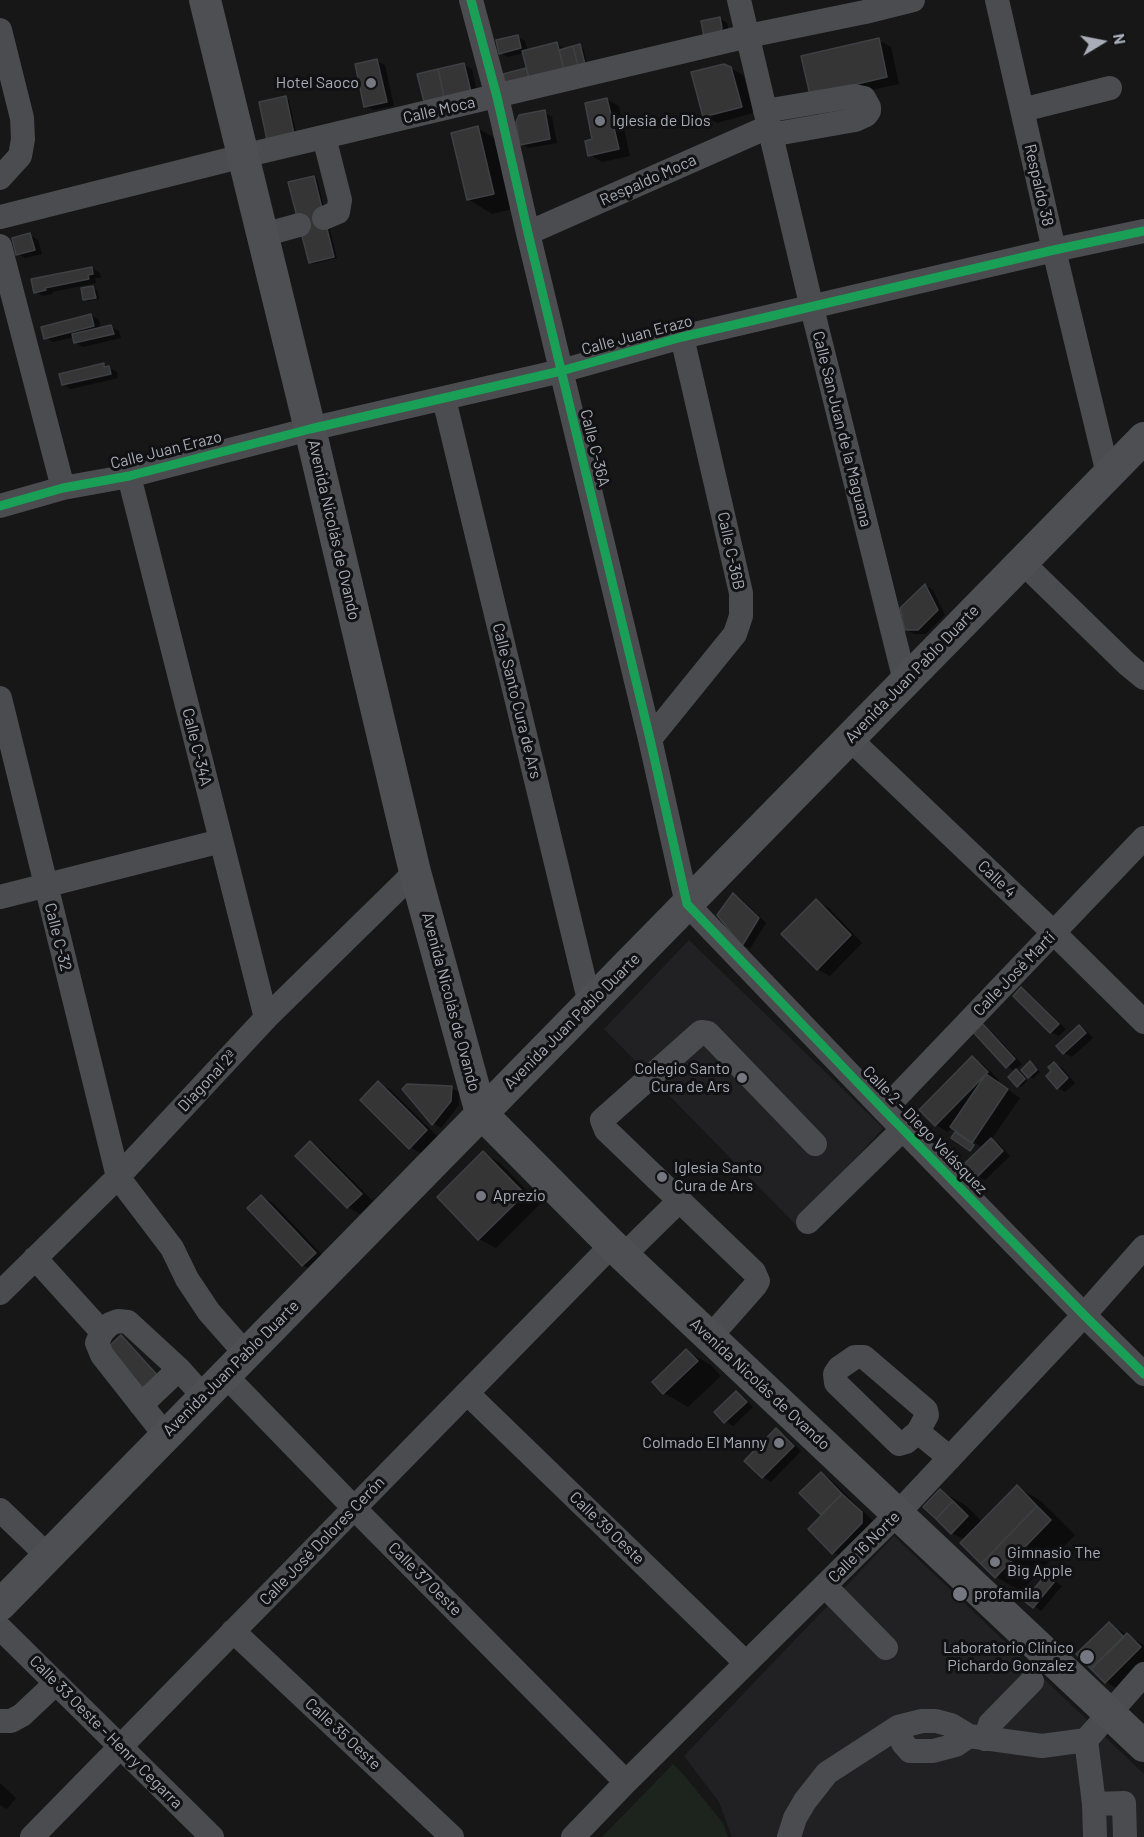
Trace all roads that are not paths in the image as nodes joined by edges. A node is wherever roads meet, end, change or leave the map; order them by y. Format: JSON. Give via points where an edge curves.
{"nodes":[{"id":1,"x":205,"y":0,"type":"edge"},
{"id":2,"x":471,"y":0,"type":"edge"},
{"id":3,"x":739,"y":0,"type":"edge"},
{"id":4,"x":914,"y":0,"type":"edge"},
{"id":5,"x":998,"y":0,"type":"edge"},
{"id":6,"x":863,"y":6,"type":"edge"},
{"id":7,"x":0,"y":30,"type":"edge"},
{"id":8,"x":748,"y":36,"type":"junction"},
{"id":9,"x":1110,"y":88,"type":"dead end"},
{"id":10,"x":497,"y":97,"type":"junction"},
{"id":11,"x":1022,"y":110,"type":"junction"},
{"id":12,"x":768,"y":124,"type":"junction"},
{"id":13,"x":324,"y":137,"type":"junction"},
{"id":14,"x":243,"y":156,"type":"junction"},
{"id":15,"x":0,"y":178,"type":"edge"},
{"id":16,"x":0,"y":217,"type":"edge"},
{"id":17,"x":324,"y":218,"type":"dead end"},
{"id":18,"x":299,"y":225,"type":"dead end"},
{"id":19,"x":1144,"y":231,"type":"edge"},
{"id":20,"x":528,"y":233,"type":"junction"},
{"id":21,"x":263,"y":235,"type":"junction"},
{"id":22,"x":0,"y":246,"type":"edge"},
{"id":23,"x":1054,"y":250,"type":"junction"},
{"id":24,"x":812,"y":308,"type":"junction"},
{"id":25,"x":682,"y":337,"type":"junction"},
{"id":26,"x":561,"y":371,"type":"junction"},
{"id":27,"x":444,"y":399,"type":"junction"},
{"id":28,"x":309,"y":429,"type":"junction"},
{"id":29,"x":1144,"y":438,"type":"edge"},
{"id":30,"x":1108,"y":474,"type":"junction"},
{"id":31,"x":129,"y":476,"type":"junction"},
{"id":32,"x":63,"y":488,"type":"junction"},
{"id":33,"x":0,"y":506,"type":"edge"},
{"id":34,"x":1022,"y":562,"type":"junction"},
{"id":35,"x":1144,"y":678,"type":"edge"},
{"id":36,"x":905,"y":681,"type":"junction"},
{"id":37,"x":0,"y":698,"type":"edge"},
{"id":38,"x":849,"y":738,"type":"junction"},
{"id":39,"x":650,"y":739,"type":"junction"},
{"id":40,"x":1144,"y":838,"type":"edge"},
{"id":41,"x":220,"y":842,"type":"junction"},
{"id":42,"x":415,"y":872,"type":"junction"},
{"id":43,"x":46,"y":885,"type":"junction"},
{"id":44,"x":0,"y":897,"type":"edge"},
{"id":45,"x":687,"y":904,"type":"junction"},
{"id":46,"x":1053,"y":932,"type":"junction"},
{"id":47,"x":590,"y":1004,"type":"junction"},
{"id":48,"x":266,"y":1018,"type":"junction"},
{"id":49,"x":1144,"y":1022,"type":"edge"},
{"id":50,"x":884,"y":1110,"type":"junction"},
{"id":51,"x":481,"y":1113,"type":"junction"},
{"id":52,"x":903,"y":1129,"type":"junction"},
{"id":53,"x":815,"y":1144,"type":"dead end"},
{"id":54,"x":118,"y":1177,"type":"junction"},
{"id":55,"x":680,"y":1200,"type":"junction"},
{"id":56,"x":808,"y":1222,"type":"dead end"},
{"id":57,"x":1144,"y":1247,"type":"edge"},
{"id":58,"x":617,"y":1250,"type":"junction"},
{"id":59,"x":35,"y":1258,"type":"junction"},
{"id":60,"x":0,"y":1293,"type":"edge"},
{"id":61,"x":1084,"y":1315,"type":"junction"},
{"id":62,"x":102,"y":1332,"type":"junction"},
{"id":63,"x":710,"y":1337,"type":"junction"},
{"id":64,"x":178,"y":1370,"type":"junction"},
{"id":65,"x":1144,"y":1374,"type":"edge"},
{"id":66,"x":225,"y":1375,"type":"junction"},
{"id":67,"x":467,"y":1393,"type":"junction"},
{"id":68,"x":141,"y":1405,"type":"junction"},
{"id":69,"x":918,"y":1432,"type":"dead end"},
{"id":70,"x":165,"y":1436,"type":"junction"},
{"id":71,"x":950,"y":1458,"type":"junction"},
{"id":72,"x":354,"y":1508,"type":"junction"},
{"id":73,"x":0,"y":1510,"type":"edge"},
{"id":74,"x":898,"y":1514,"type":"junction"},
{"id":75,"x":48,"y":1556,"type":"junction"},
{"id":76,"x":825,"y":1586,"type":"junction"},
{"id":77,"x":0,"y":1605,"type":"edge"},
{"id":78,"x":0,"y":1628,"type":"edge"},
{"id":79,"x":233,"y":1631,"type":"junction"},
{"id":80,"x":886,"y":1648,"type":"dead end"},
{"id":81,"x":746,"y":1663,"type":"junction"},
{"id":82,"x":1144,"y":1674,"type":"edge"},
{"id":83,"x":1032,"y":1681,"type":"dead end"},
{"id":84,"x":56,"y":1683,"type":"junction"},
{"id":85,"x":1108,"y":1713,"type":"junction"},
{"id":86,"x":0,"y":1721,"type":"edge"},
{"id":87,"x":977,"y":1737,"type":"junction"},
{"id":88,"x":1086,"y":1740,"type":"junction"},
{"id":89,"x":1144,"y":1746,"type":"edge"},
{"id":90,"x":120,"y":1747,"type":"junction"},
{"id":91,"x":626,"y":1782,"type":"junction"},
{"id":92,"x":1094,"y":1804,"type":"junction"},
{"id":93,"x":32,"y":1837,"type":"edge"},
{"id":94,"x":212,"y":1837,"type":"edge"},
{"id":95,"x":452,"y":1837,"type":"edge"},
{"id":96,"x":573,"y":1837,"type":"edge"},
{"id":97,"x":789,"y":1837,"type":"edge"},
{"id":98,"x":1095,"y":1837,"type":"edge"},
{"id":99,"x":1125,"y":1837,"type":"edge"}],
"edges":[{"from":1,"to":14,"type":"main road","name":"Avenida Nicolás de Ovando"},
{"from":2,"to":10,"type":"street","name":"Calle C-36A"},
{"from":3,"to":8,"type":"street","name":"Calle San Juan de la Maguana"},
{"from":4,"to":6,"type":"street","name":"Calle Moca"},
{"from":5,"to":11,"type":"street","name":"Respaldo 38"},
{"from":6,"to":8,"type":"street","name":"Calle Moca"},
{"from":7,"to":15,"type":"street","via":[[22,118],[23,139],[20,156]]},
{"from":8,"to":10,"type":"street","name":"Calle Moca"},
{"from":8,"to":12,"type":"street","name":"Calle San Juan de la Maguana"},
{"from":9,"to":11,"type":"street"},
{"from":10,"to":13,"type":"street","name":"Calle Moca"},
{"from":10,"to":20,"type":"street","name":"Calle C-36A"},
{"from":11,"to":23,"type":"street","name":"Respaldo 38"},
{"from":12,"to":20,"type":"street","name":"Respaldo Moca"},
{"from":12,"to":24,"type":"street","name":"Calle San Juan de la Maguana"},
{"from":13,"to":14,"type":"street","name":"Calle Moca"},
{"from":13,"to":17,"type":"street","via":[[340,200],[338,212]]},
{"from":14,"to":16,"type":"street","name":"Calle Moca"},
{"from":14,"to":21,"type":"main road","name":"Avenida Nicolás de Ovando"},
{"from":18,"to":21,"type":"street"},
{"from":19,"to":23,"type":"street","name":"Calle Juan Erazo"},
{"from":20,"to":26,"type":"street","name":"Calle C-36A"},
{"from":21,"to":28,"type":"main road","name":"Avenida Nicolás de Ovando"},
{"from":22,"to":32,"type":"street"},
{"from":23,"to":24,"type":"street","name":"Calle Juan Erazo"},
{"from":23,"to":30,"type":"street","name":"Respaldo 38"},
{"from":24,"to":25,"type":"street","name":"Calle Juan Erazo"},
{"from":24,"to":36,"type":"street","name":"Calle San Juan de la Maguana"},
{"from":25,"to":26,"type":"street","name":"Calle Juan Erazo"},
{"from":25,"to":39,"type":"street","name":"Calle C-36B","via":[[741,593],[741,616],[735,634]]},
{"from":26,"to":27,"type":"street","name":"Calle Juan Erazo"},
{"from":26,"to":39,"type":"street","name":"Calle C-36A"},
{"from":27,"to":28,"type":"street","name":"Calle Juan Erazo"},
{"from":27,"to":47,"type":"street","name":"Calle Santo Cura de Ars"},
{"from":28,"to":31,"type":"street","name":"Calle Juan Erazo"},
{"from":28,"to":42,"type":"main road","name":"Avenida Nicolás de Ovando"},
{"from":29,"to":30,"type":"main road","name":"Avenida Juan Pablo Duarte"},
{"from":30,"to":34,"type":"main road","name":"Avenida Juan Pablo Duarte"},
{"from":31,"to":32,"type":"street","name":"Calle Juan Erazo"},
{"from":31,"to":41,"type":"street","name":"Calle C-34A"},
{"from":32,"to":33,"type":"street","name":"Calle Juan Erazo"},
{"from":34,"to":35,"type":"street"},
{"from":34,"to":36,"type":"main road","name":"Avenida Juan Pablo Duarte"},
{"from":36,"to":38,"type":"main road","name":"Avenida Juan Pablo Duarte"},
{"from":37,"to":43,"type":"street","name":"Calle C-32"},
{"from":38,"to":45,"type":"main road","name":"Avenida Juan Pablo Duarte"},
{"from":38,"to":46,"type":"street","name":"Calle 4"},
{"from":39,"to":45,"type":"street","name":"Calle C-36A"},
{"from":40,"to":46,"type":"street","name":"Calle José Martí"},
{"from":41,"to":43,"type":"street"},
{"from":41,"to":48,"type":"street","name":"Calle C-34A"},
{"from":42,"to":48,"type":"street","name":"Diagonal 2ª"},
{"from":42,"to":51,"type":"main road","name":"Avenida Nicolás de Ovando"},
{"from":43,"to":44,"type":"street"},
{"from":43,"to":54,"type":"street","name":"Calle C-32"},
{"from":45,"to":47,"type":"main road","name":"Avenida Juan Pablo Duarte"},
{"from":45,"to":50,"type":"street","name":"Calle 2 - Diego Velásquez"},
{"from":46,"to":49,"type":"street","name":"Calle 4"},
{"from":46,"to":50,"type":"street","name":"Calle José Martí"},
{"from":47,"to":51,"type":"main road","name":"Avenida Juan Pablo Duarte"},
{"from":48,"to":54,"type":"street","name":"Diagonal 2ª"},
{"from":50,"to":52,"type":"street","name":"Calle 2 - Diego Velásquez"},
{"from":51,"to":58,"type":"main road","name":"Avenida Nicolás de Ovando"},
{"from":51,"to":66,"type":"main road","name":"Avenida Juan Pablo Duarte"},
{"from":52,"to":56,"type":"street"},
{"from":52,"to":61,"type":"street","name":"Calle 2 - Diego Velásquez"},
{"from":53,"to":55,"type":"street","via":[[708,1034],[701,1032],[602,1120],[606,1130]]},
{"from":54,"to":59,"type":"street","name":"Diagonal 2ª"},
{"from":54,"to":66,"type":"street","via":[[172,1248],[209,1312]]},
{"from":55,"to":58,"type":"street","name":"Calle José Dolores Cerón"},
{"from":55,"to":63,"type":"street","via":[[754,1272],[758,1281]]},
{"from":57,"to":61,"type":"street","name":"Calle 16 Norte"},
{"from":58,"to":63,"type":"main road","name":"Avenida Nicolás de Ovando"},
{"from":58,"to":67,"type":"street","name":"Calle José Dolores Cerón"},
{"from":59,"to":60,"type":"street","name":"Diagonal 2ª"},
{"from":59,"to":62,"type":"street"},
{"from":61,"to":65,"type":"street","name":"Calle 2 - Diego Velásquez"},
{"from":61,"to":71,"type":"street","name":"Calle 16 Norte"},
{"from":62,"to":64,"type":"street","via":[[110,1324],[128,1322]]},
{"from":62,"to":68,"type":"street","via":[[97,1343],[102,1355]]},
{"from":63,"to":74,"type":"main road","name":"Avenida Nicolás de Ovando"},
{"from":64,"to":66,"type":"street"},
{"from":64,"to":68,"type":"street"},
{"from":66,"to":70,"type":"main road","name":"Avenida Juan Pablo Duarte"},
{"from":66,"to":72,"type":"street","name":"Calle 37 Oeste"},
{"from":67,"to":72,"type":"street","name":"Calle José Dolores Cerón"},
{"from":67,"to":81,"type":"street","name":"Calle 39 Oeste"},
{"from":68,"to":70,"type":"street"},
{"from":69,"to":71,"type":"street"},
{"from":70,"to":75,"type":"main road","name":"Avenida Juan Pablo Duarte"},
{"from":71,"to":74,"type":"street","name":"Calle 16 Norte"},
{"from":72,"to":79,"type":"street","name":"Calle José Dolores Cerón"},
{"from":72,"to":91,"type":"street","name":"Calle 37 Oeste"},
{"from":73,"to":75,"type":"street"},
{"from":74,"to":76,"type":"street","name":"Calle 16 Norte"},
{"from":74,"to":85,"type":"main road","name":"Avenida Nicolás de Ovando"},
{"from":75,"to":77,"type":"main road","name":"Avenida Juan Pablo Duarte"},
{"from":76,"to":80,"type":"street"},
{"from":76,"to":81,"type":"street","name":"Calle 16 Norte"},
{"from":78,"to":84,"type":"street","name":"Calle 33 Oeste - Henry Cegarra"},
{"from":79,"to":90,"type":"street","name":"Calle José Dolores Cerón"},
{"from":79,"to":95,"type":"street","name":"Calle 35 Oeste"},
{"from":81,"to":91,"type":"street","name":"Calle 16 Norte"},
{"from":82,"to":85,"type":"street"},
{"from":83,"to":87,"type":"street"},
{"from":84,"to":86,"type":"street","via":[[22,1715]]},
{"from":84,"to":90,"type":"street","name":"Calle 33 Oeste - Henry Cegarra"},
{"from":85,"to":88,"type":"street"},
{"from":85,"to":89,"type":"main road","name":"Avenida Nicolás de Ovando"},
{"from":87,"to":88,"type":"street","via":[[1042,1746]]},
{"from":87,"to":97,"type":"street","via":[[933,1751],[910,1750],[898,1727],[827,1773],[805,1801]]},
{"from":88,"to":92,"type":"street"},
{"from":90,"to":93,"type":"street","name":"Calle José Dolores Cerón"},
{"from":90,"to":94,"type":"street","name":"Calle 33 Oeste - Henry Cegarra"},
{"from":91,"to":96,"type":"street","name":"Calle 16 Norte"},
{"from":92,"to":98,"type":"street"},
{"from":92,"to":99,"type":"street","via":[[1124,1803]]}]}
